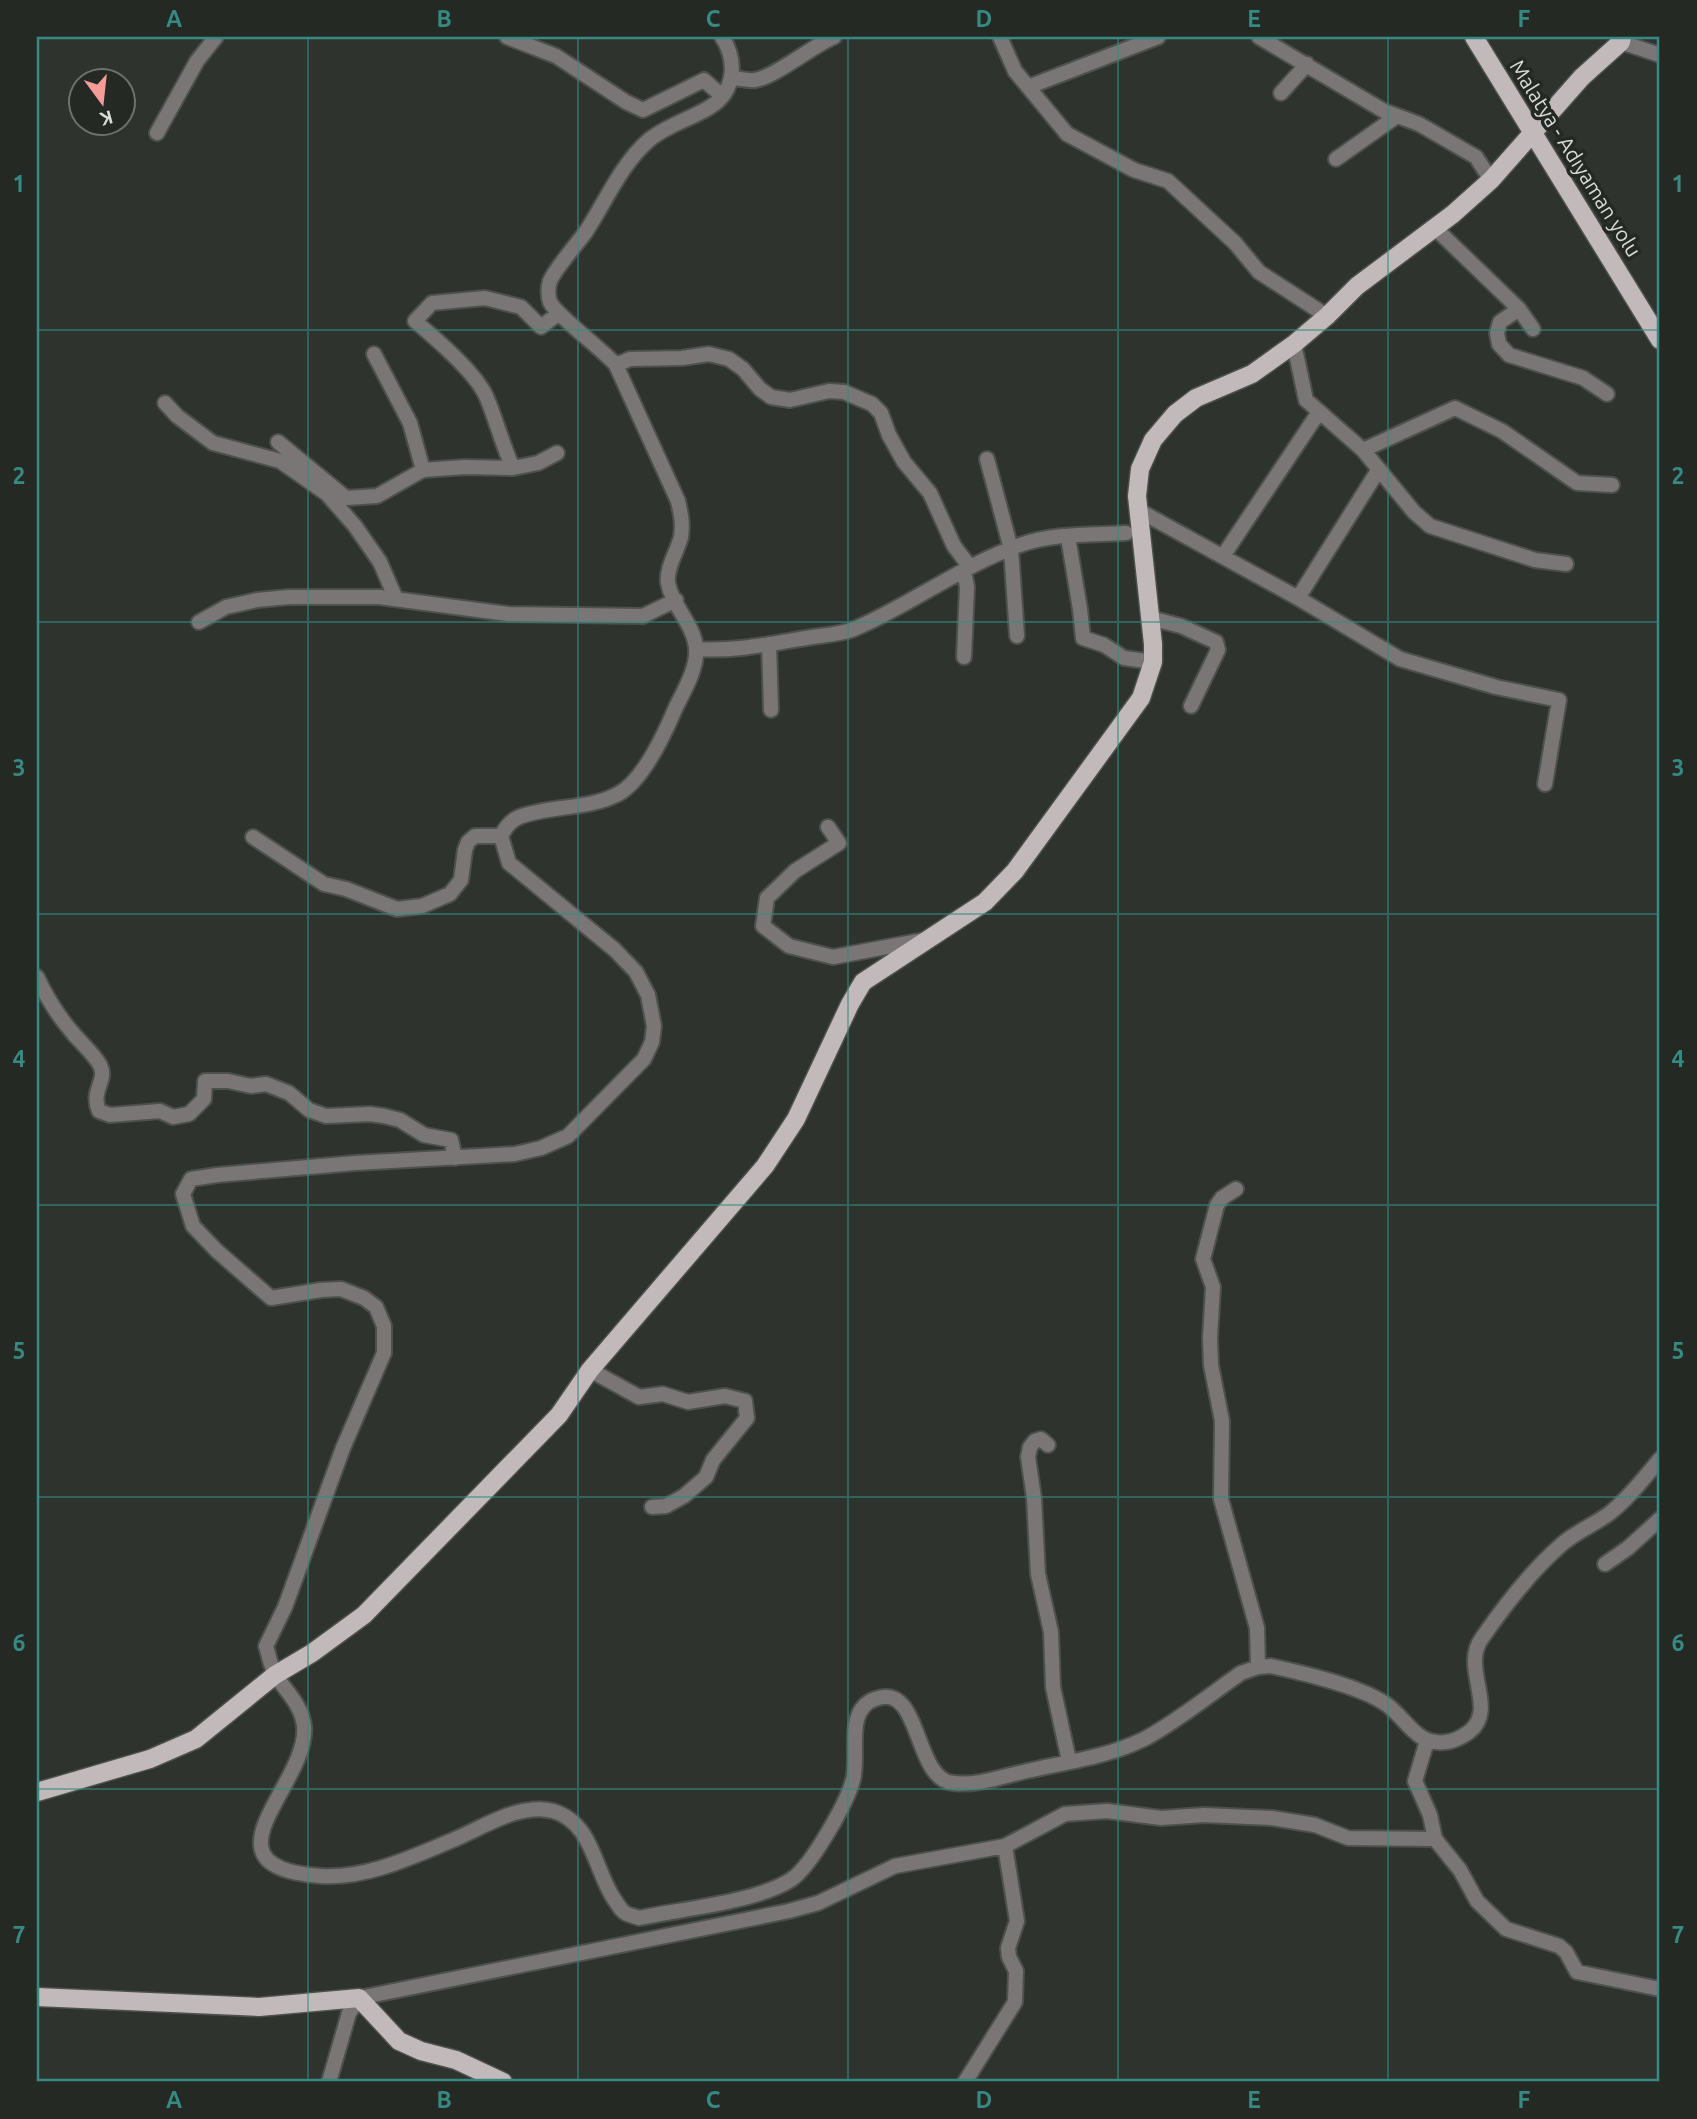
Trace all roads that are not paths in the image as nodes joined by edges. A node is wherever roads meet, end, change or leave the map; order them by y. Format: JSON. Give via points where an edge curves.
{"nodes":[{"id":1,"x":216,"y":37,"type":"edge"},
{"id":2,"x":506,"y":37,"type":"edge"},
{"id":3,"x":722,"y":37,"type":"edge"},
{"id":4,"x":834,"y":37,"type":"edge"},
{"id":5,"x":1000,"y":37,"type":"edge"},
{"id":6,"x":1158,"y":37,"type":"edge"},
{"id":7,"x":1259,"y":37,"type":"edge"},
{"id":8,"x":1474,"y":37,"type":"edge"},
{"id":9,"x":1621,"y":39,"type":"edge"},
{"id":10,"x":1660,"y":55,"type":"edge"},
{"id":11,"x":1307,"y":64,"type":"junction"},
{"id":12,"x":732,"y":78,"type":"junction"},
{"id":13,"x":1028,"y":87,"type":"junction"},
{"id":14,"x":1281,"y":93,"type":"dead end"},
{"id":15,"x":722,"y":96,"type":"junction"},
{"id":16,"x":1396,"y":116,"type":"junction"},
{"id":17,"x":157,"y":133,"type":"dead end"},
{"id":18,"x":1533,"y":133,"type":"junction"},
{"id":19,"x":1336,"y":159,"type":"dead end"},
{"id":20,"x":1491,"y":180,"type":"junction"},
{"id":21,"x":1435,"y":228,"type":"junction"},
{"id":22,"x":1519,"y":309,"type":"junction"},
{"id":23,"x":559,"y":313,"type":"junction"},
{"id":24,"x":1327,"y":316,"type":"junction"},
{"id":25,"x":1533,"y":329,"type":"dead end"},
{"id":26,"x":1660,"y":340,"type":"edge"},
{"id":27,"x":1294,"y":344,"type":"junction"},
{"id":28,"x":374,"y":354,"type":"dead end"},
{"id":29,"x":616,"y":365,"type":"junction"},
{"id":30,"x":1607,"y":394,"type":"dead end"},
{"id":31,"x":165,"y":403,"type":"dead end"},
{"id":32,"x":1319,"y":412,"type":"junction"},
{"id":33,"x":278,"y":442,"type":"dead end"},
{"id":34,"x":1363,"y":450,"type":"junction"},
{"id":35,"x":557,"y":453,"type":"dead end"},
{"id":36,"x":987,"y":459,"type":"dead end"},
{"id":37,"x":513,"y":468,"type":"junction"},
{"id":38,"x":1379,"y":469,"type":"junction"},
{"id":39,"x":423,"y":470,"type":"junction"},
{"id":40,"x":1612,"y":485,"type":"dead end"},
{"id":41,"x":1138,"y":510,"type":"junction"},
{"id":42,"x":1126,"y":533,"type":"dead end"},
{"id":43,"x":1068,"y":537,"type":"junction"},
{"id":44,"x":1011,"y":549,"type":"junction"},
{"id":45,"x":1223,"y":556,"type":"junction"},
{"id":46,"x":1566,"y":564,"type":"dead end"},
{"id":47,"x":967,"y":569,"type":"junction"},
{"id":48,"x":1298,"y":597,"type":"junction"},
{"id":49,"x":396,"y":599,"type":"junction"},
{"id":50,"x":676,"y":600,"type":"junction"},
{"id":51,"x":1150,"y":618,"type":"junction"},
{"id":52,"x":199,"y":622,"type":"dead end"},
{"id":53,"x":1017,"y":636,"type":"dead end"},
{"id":54,"x":769,"y":644,"type":"junction"},
{"id":55,"x":696,"y":649,"type":"junction"},
{"id":56,"x":964,"y":657,"type":"dead end"},
{"id":57,"x":1153,"y":662,"type":"junction"},
{"id":58,"x":1191,"y":706,"type":"dead end"},
{"id":59,"x":771,"y":710,"type":"dead end"},
{"id":60,"x":1545,"y":784,"type":"dead end"},
{"id":61,"x":828,"y":827,"type":"dead end"},
{"id":62,"x":501,"y":836,"type":"junction"},
{"id":63,"x":253,"y":837,"type":"dead end"},
{"id":64,"x":932,"y":938,"type":"junction"},
{"id":65,"x":37,"y":977,"type":"edge"},
{"id":66,"x":455,"y":1158,"type":"junction"},
{"id":67,"x":1236,"y":1189,"type":"dead end"},
{"id":68,"x":590,"y":1370,"type":"junction"},
{"id":69,"x":1048,"y":1445,"type":"dead end"},
{"id":70,"x":1660,"y":1459,"type":"edge"},
{"id":71,"x":652,"y":1507,"type":"dead end"},
{"id":72,"x":1660,"y":1519,"type":"edge"},
{"id":73,"x":1605,"y":1564,"type":"dead end"},
{"id":74,"x":1258,"y":1667,"type":"junction"},
{"id":75,"x":275,"y":1675,"type":"junction"},
{"id":76,"x":1427,"y":1741,"type":"junction"},
{"id":77,"x":1069,"y":1761,"type":"junction"},
{"id":78,"x":37,"y":1792,"type":"edge"},
{"id":79,"x":1435,"y":1839,"type":"junction"},
{"id":80,"x":1005,"y":1846,"type":"junction"},
{"id":81,"x":1660,"y":1989,"type":"edge"},
{"id":82,"x":37,"y":1997,"type":"edge"},
{"id":83,"x":359,"y":1998,"type":"junction"},
{"id":84,"x":329,"y":2082,"type":"edge"},
{"id":85,"x":503,"y":2082,"type":"edge"},
{"id":86,"x":965,"y":2082,"type":"edge"}],
"edges":[{"from":1,"to":17,"type":"street","via":[[197,61]]},
{"from":2,"to":15,"type":"street","via":[[556,56],[643,110],[704,80]]},
{"from":3,"to":12,"type":"street","via":[[730,48]]},
{"from":4,"to":12,"type":"street","via":[[756,80]]},
{"from":5,"to":13,"type":"street","via":[[1015,71]]},
{"from":6,"to":13,"type":"street"},
{"from":7,"to":11,"type":"street"},
{"from":8,"to":18,"type":"main road","name":"Malatya - Adıyaman yolu"},
{"from":9,"to":10,"type":"street"},
{"from":9,"to":18,"type":"main road"},
{"from":11,"to":14,"type":"street"},
{"from":11,"to":16,"type":"street"},
{"from":12,"to":15,"type":"street"},
{"from":13,"to":24,"type":"street","via":[[1067,134],[1134,170],[1168,181],[1235,243],[1259,272]]},
{"from":15,"to":23,"type":"street","via":[[649,140],[633,158],[550,280],[548,292]]},
{"from":16,"to":19,"type":"street"},
{"from":16,"to":20,"type":"street","via":[[1476,157]]},
{"from":18,"to":20,"type":"main road"},
{"from":18,"to":26,"type":"main road","name":"Malatya - Adıyaman yolu"},
{"from":20,"to":21,"type":"main road"},
{"from":21,"to":22,"type":"street"},
{"from":21,"to":24,"type":"main road","via":[[1357,286]]},
{"from":22,"to":25,"type":"street"},
{"from":22,"to":30,"type":"street","via":[[1500,322],[1497,332],[1499,345],[1509,355],[1583,378]]},
{"from":23,"to":29,"type":"street"},
{"from":23,"to":37,"type":"street","via":[[541,327],[521,307],[485,298],[432,303],[415,321],[448,350],[485,394]]},
{"from":24,"to":27,"type":"main road"},
{"from":27,"to":32,"type":"street","via":[[1306,400]]},
{"from":27,"to":41,"type":"main road","via":[[1252,374],[1196,398],[1175,414],[1153,440],[1140,469]]},
{"from":28,"to":39,"type":"street","via":[[410,423]]},
{"from":29,"to":47,"type":"street","via":[[630,359],[709,354],[729,359],[771,397],[790,400],[844,391],[872,404],[881,412],[904,462],[930,493]]},
{"from":29,"to":50,"type":"street","via":[[683,520],[668,582]]},
{"from":31,"to":49,"type":"street","via":[[214,443],[280,461],[327,494],[380,562]]},
{"from":32,"to":34,"type":"street"},
{"from":32,"to":45,"type":"street"},
{"from":33,"to":39,"type":"street","via":[[346,498],[377,496]]},
{"from":34,"to":38,"type":"street"},
{"from":34,"to":40,"type":"street","via":[[1455,408],[1502,430],[1577,483]]},
{"from":35,"to":37,"type":"street"},
{"from":36,"to":44,"type":"street"},
{"from":37,"to":39,"type":"street"},
{"from":38,"to":46,"type":"street","via":[[1430,526],[1535,560]]},
{"from":38,"to":48,"type":"street"},
{"from":41,"to":45,"type":"street"},
{"from":41,"to":51,"type":"main road"},
{"from":42,"to":43,"type":"street"},
{"from":43,"to":44,"type":"street"},
{"from":43,"to":57,"type":"street","via":[[1083,638],[1124,658]]},
{"from":44,"to":47,"type":"street"},
{"from":44,"to":53,"type":"street"},
{"from":45,"to":48,"type":"street"},
{"from":47,"to":54,"type":"street","via":[[852,631]]},
{"from":47,"to":56,"type":"street"},
{"from":48,"to":60,"type":"street","via":[[1400,659],[1559,700]]},
{"from":49,"to":50,"type":"street","via":[[508,614],[643,616]]},
{"from":49,"to":52,"type":"street","via":[[257,600],[226,607]]},
{"from":50,"to":55,"type":"street"},
{"from":51,"to":57,"type":"main road"},
{"from":51,"to":58,"type":"street","via":[[1216,642],[1218,650]]},
{"from":54,"to":55,"type":"street","via":[[719,651]]},
{"from":54,"to":59,"type":"street"},
{"from":55,"to":62,"type":"street","via":[[692,671],[674,711],[643,770],[628,787],[596,801],[519,817],[506,825]]},
{"from":57,"to":64,"type":"main road","via":[[1140,698],[1015,871],[985,902]]},
{"from":61,"to":64,"type":"street","via":[[839,843],[795,871],[767,898],[763,926],[789,946],[833,957]]},
{"from":62,"to":63,"type":"street","via":[[475,836],[468,842],[461,880],[450,894],[397,909],[324,884]]},
{"from":62,"to":66,"type":"street","via":[[509,863],[636,972],[648,995],[652,1042],[644,1059],[568,1136],[515,1154]]},
{"from":64,"to":68,"type":"main road","via":[[863,982],[796,1119],[765,1166]]},
{"from":65,"to":66,"type":"street","via":[[70,1030],[102,1068],[95,1093],[99,1111],[110,1115],[160,1111],[173,1117],[189,1114],[204,1099],[205,1080],[266,1084],[326,1116],[370,1114],[400,1120],[424,1135],[451,1140]]},
{"from":66,"to":75,"type":"street","via":[[217,1175],[191,1179],[185,1186],[183,1194],[193,1226],[271,1298],[341,1289],[376,1307],[384,1326],[384,1353],[267,1646]]},
{"from":67,"to":74,"type":"street","via":[[1217,1205],[1203,1259],[1213,1287],[1211,1365],[1222,1421],[1221,1499],[1257,1628]]},
{"from":68,"to":71,"type":"street","via":[[639,1397],[663,1394],[688,1402],[725,1396],[745,1401],[747,1418],[713,1460],[706,1477],[684,1496],[666,1506]]},
{"from":68,"to":75,"type":"main road","via":[[559,1415],[364,1615]]},
{"from":69,"to":77,"type":"street","via":[[1041,1439],[1035,1441],[1028,1457],[1038,1574],[1051,1632],[1053,1686]]},
{"from":70,"to":76,"type":"street","via":[[1608,1515],[1547,1558],[1478,1643],[1475,1679],[1482,1706],[1475,1727],[1462,1738]]},
{"from":72,"to":73,"type":"street"},
{"from":74,"to":76,"type":"street","via":[[1291,1670],[1384,1702]]},
{"from":74,"to":77,"type":"street","via":[[1241,1673],[1146,1738],[1114,1752]]},
{"from":75,"to":77,"type":"street","via":[[302,1714],[305,1729],[297,1760],[261,1829],[259,1846],[267,1860],[280,1869],[352,1876],[526,1809],[552,1811],[570,1819],[587,1837],[607,1888],[624,1912],[639,1917],[738,1899],[776,1889],[795,1877],[827,1832],[853,1780],[857,1719],[862,1707],[874,1699],[886,1696],[907,1710],[929,1764],[951,1783],[982,1781]]},
{"from":75,"to":78,"type":"main road","via":[[196,1739],[150,1759]]},
{"from":76,"to":79,"type":"street","via":[[1415,1781]]},
{"from":79,"to":80,"type":"street","via":[[1349,1838],[1315,1825],[1272,1818],[1161,1818],[1107,1811],[1065,1814]]},
{"from":79,"to":81,"type":"street","via":[[1477,1901],[1506,1929],[1559,1946],[1577,1972]]},
{"from":80,"to":83,"type":"street","via":[[895,1866],[818,1903],[773,1915]]},
{"from":80,"to":86,"type":"street","via":[[1017,1921],[1008,1948],[1016,1971],[1015,2002]]},
{"from":82,"to":83,"type":"main road","via":[[259,2007]]},
{"from":83,"to":84,"type":"street","via":[[349,2013]]},
{"from":83,"to":85,"type":"main road","via":[[399,2041]]}]}
